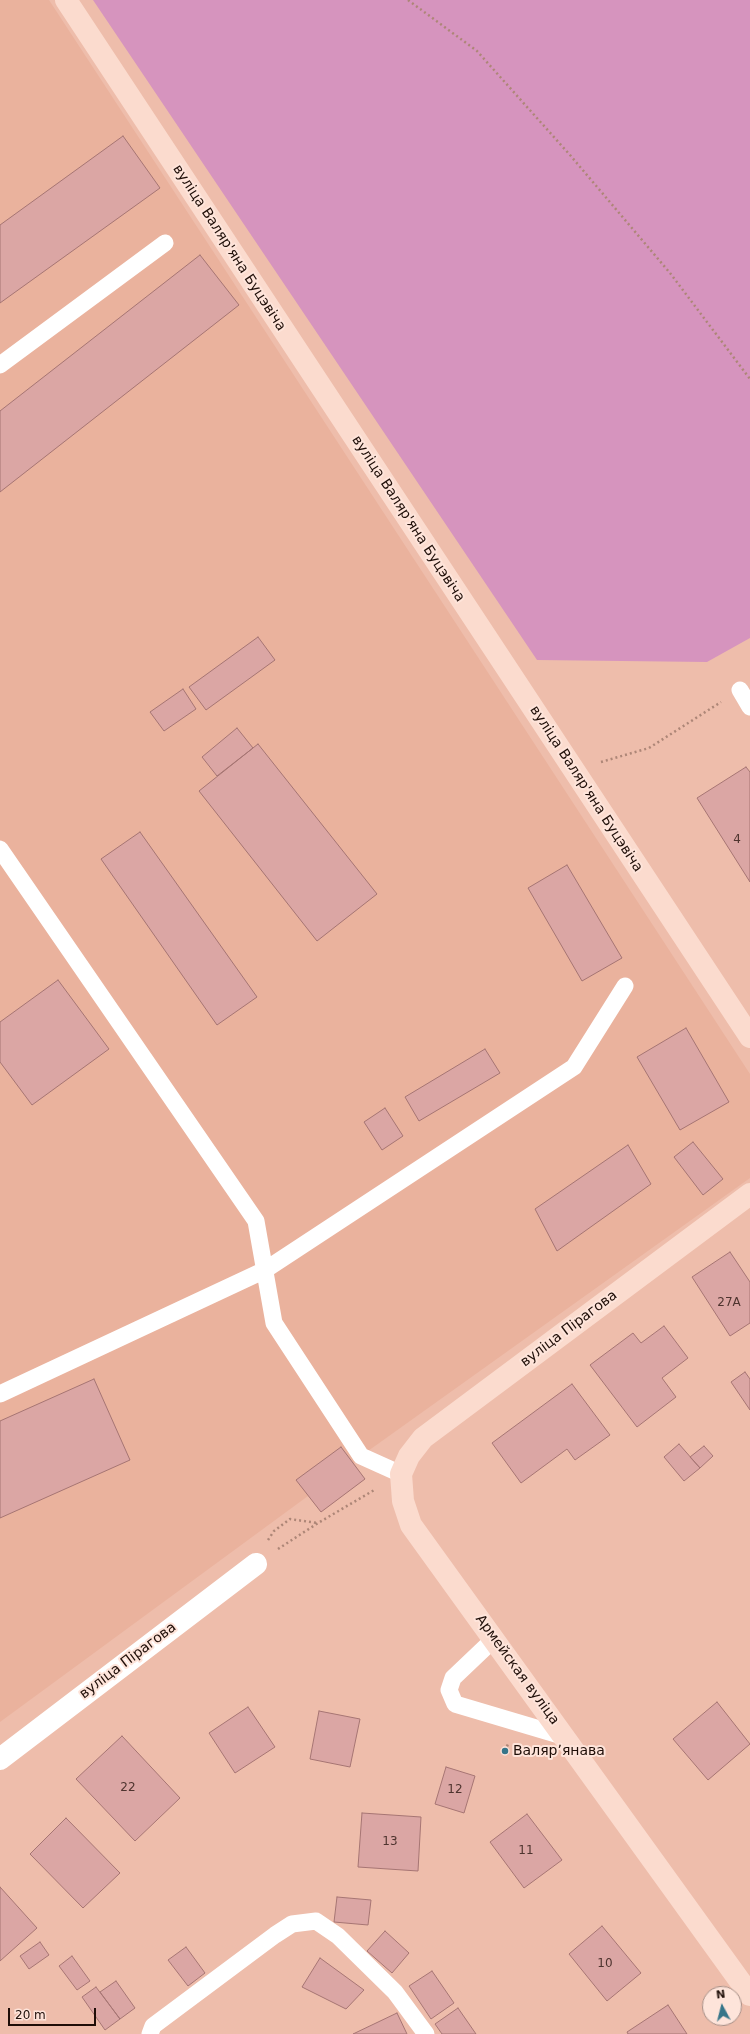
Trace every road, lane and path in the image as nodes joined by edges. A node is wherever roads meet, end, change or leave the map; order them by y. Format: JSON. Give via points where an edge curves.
{"nodes":[{"id":1,"x":66,"y":0,"type":"edge"},
{"id":2,"x":408,"y":0,"type":"edge"},
{"id":3,"x":165,"y":243,"type":"dead end"},
{"id":4,"x":0,"y":365,"type":"edge"},
{"id":5,"x":750,"y":378,"type":"edge"},
{"id":6,"x":740,"y":690,"type":"joint"},
{"id":7,"x":750,"y":707,"type":"edge"},
{"id":8,"x":574,"y":770,"type":"junction"},
{"id":9,"x":0,"y":849,"type":"edge"},
{"id":10,"x":625,"y":986,"type":"dead end"},
{"id":11,"x":750,"y":1037,"type":"edge"},
{"id":12,"x":750,"y":1194,"type":"edge"},
{"id":13,"x":265,"y":1270,"type":"junction"},
{"id":14,"x":0,"y":1394,"type":"edge"},
{"id":15,"x":401,"y":1474,"type":"junction"},
{"id":16,"x":318,"y":1523,"type":"junction"},
{"id":17,"x":256,"y":1564,"type":"junction"},
{"id":18,"x":494,"y":1638,"type":"junction"},
{"id":19,"x":566,"y":1737,"type":"junction"},
{"id":20,"x":0,"y":1759,"type":"edge"},
{"id":21,"x":750,"y":1995,"type":"edge"},
{"id":22,"x":150,"y":2034,"type":"edge"},
{"id":23,"x":426,"y":2034,"type":"edge"}],
"edges":[{"from":1,"to":8,"type":"street","name":"вуліца Валяр'яна Буцэвіча"},
{"from":2,"to":5,"type":"path","via":[[477,50],[665,268]]},
{"from":3,"to":4,"type":"lane"},
{"from":6,"to":7,"type":"lane"},
{"from":6,"to":8,"type":"path","via":[[649,748]]},
{"from":8,"to":11,"type":"street","name":"вуліца Валяр'яна Буцэвіча"},
{"from":9,"to":13,"type":"lane","via":[[256,1221]]},
{"from":10,"to":13,"type":"lane","via":[[574,1067]]},
{"from":12,"to":15,"type":"street","name":"вуліца Пірагова","via":[[423,1438],[409,1456]]},
{"from":13,"to":14,"type":"lane"},
{"from":13,"to":15,"type":"lane","via":[[274,1323],[361,1456]]},
{"from":15,"to":16,"type":"path"},
{"from":15,"to":18,"type":"street","name":"Армейская вуліца","via":[[403,1501],[411,1525]]},
{"from":16,"to":17,"type":"path"},
{"from":16,"to":17,"type":"path","via":[[290,1519],[274,1531]]},
{"from":17,"to":20,"type":"street","name":"вуліца Пірагова"},
{"from":18,"to":19,"type":"street","name":"Армейская вуліца"},
{"from":18,"to":19,"type":"lane","via":[[453,1678],[450,1690],[455,1704]]},
{"from":19,"to":21,"type":"street","name":"Армейская вуліца"},
{"from":22,"to":23,"type":"lane","via":[[153,2026],[275,1935],[292,1924],[316,1921],[338,1936],[395,1992]]}]}
